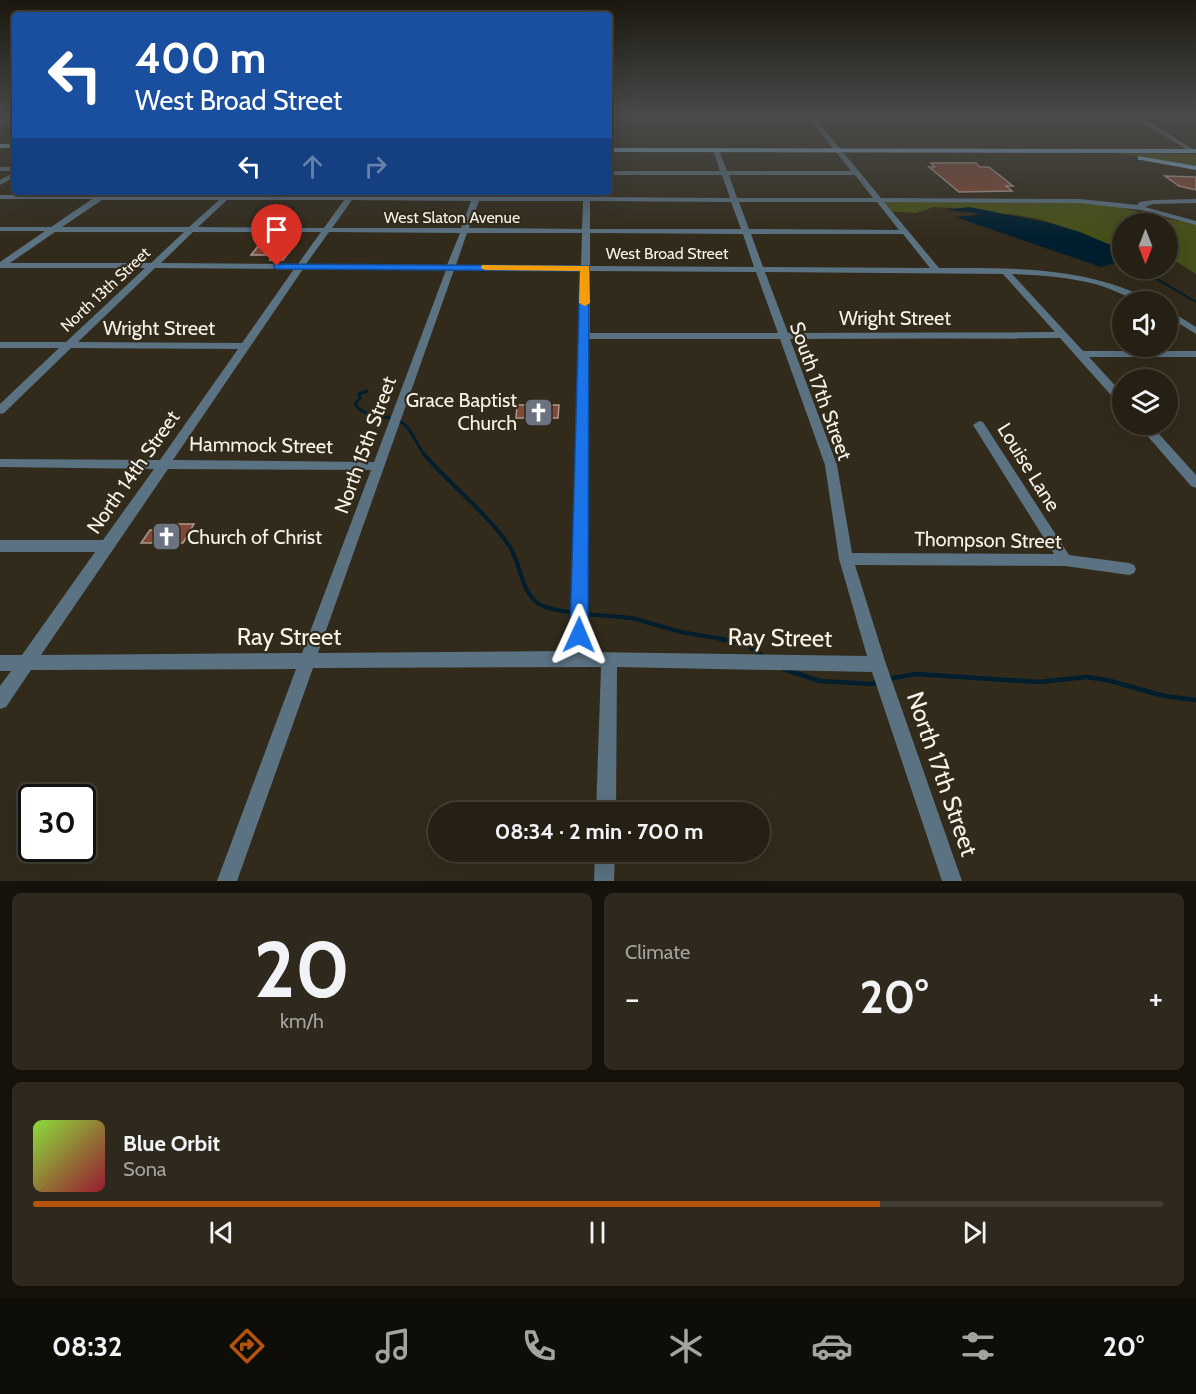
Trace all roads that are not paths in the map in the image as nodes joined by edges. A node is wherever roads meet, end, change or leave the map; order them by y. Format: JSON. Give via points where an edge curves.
{"nodes":[{"id":1,"x":718,"y":157,"type":"edge"},
{"id":2,"x":843,"y":157,"type":"edge"},
{"id":3,"x":1125,"y":157,"type":"edge"},
{"id":4,"x":1196,"y":168,"type":"edge"},
{"id":5,"x":612,"y":173,"type":"edge"},
{"id":6,"x":724,"y":173,"type":"junction"},
{"id":7,"x":856,"y":173,"type":"junction"},
{"id":8,"x":103,"y":195,"type":"edge"},
{"id":9,"x":228,"y":195,"type":"edge"},
{"id":10,"x":352,"y":195,"type":"edge"},
{"id":11,"x":0,"y":196,"type":"edge"},
{"id":12,"x":477,"y":196,"type":"edge"},
{"id":13,"x":587,"y":196,"type":"edge"},
{"id":14,"x":100,"y":197,"type":"junction"},
{"id":15,"x":349,"y":200,"type":"junction"},
{"id":16,"x":734,"y":200,"type":"junction"},
{"id":17,"x":879,"y":201,"type":"junction"},
{"id":18,"x":1196,"y":201,"type":"edge"},
{"id":19,"x":1141,"y":208,"type":"junction"},
{"id":20,"x":1196,"y":223,"type":"edge"},
{"id":21,"x":0,"y":229,"type":"edge"},
{"id":22,"x":54,"y":230,"type":"junction"},
{"id":23,"x":189,"y":231,"type":"junction"},
{"id":24,"x":325,"y":232,"type":"junction"},
{"id":25,"x":464,"y":232,"type":"junction"},
{"id":26,"x":586,"y":232,"type":"junction"},
{"id":27,"x":904,"y":232,"type":"junction"},
{"id":28,"x":746,"y":233,"type":"junction"},
{"id":29,"x":0,"y":265,"type":"edge"},
{"id":30,"x":151,"y":266,"type":"junction"},
{"id":31,"x":300,"y":267,"type":"junction"},
{"id":32,"x":451,"y":267,"type":"junction"},
{"id":33,"x":585,"y":268,"type":"junction"},
{"id":34,"x":758,"y":268,"type":"junction"},
{"id":35,"x":934,"y":269,"type":"junction"},
{"id":36,"x":1005,"y":271,"type":"junction"},
{"id":37,"x":1129,"y":291,"type":"edge"},
{"id":38,"x":1178,"y":319,"type":"edge"},
{"id":39,"x":1196,"y":331,"type":"edge"},
{"id":40,"x":1063,"y":334,"type":"junction"},
{"id":41,"x":584,"y":336,"type":"junction"},
{"id":42,"x":782,"y":336,"type":"junction"},
{"id":43,"x":0,"y":345,"type":"edge"},
{"id":44,"x":68,"y":345,"type":"junction"},
{"id":45,"x":245,"y":346,"type":"junction"},
{"id":46,"x":1081,"y":354,"type":"junction"},
{"id":47,"x":1196,"y":354,"type":"edge"},
{"id":48,"x":1112,"y":389,"type":"edge"},
{"id":49,"x":0,"y":394,"type":"edge"},
{"id":50,"x":16,"y":394,"type":"junction"},
{"id":51,"x":0,"y":410,"type":"edge"},
{"id":52,"x":979,"y":424,"type":"dead end"},
{"id":53,"x":1153,"y":435,"type":"edge"},
{"id":54,"x":0,"y":463,"type":"edge"},
{"id":55,"x":163,"y":464,"type":"junction"},
{"id":56,"x":378,"y":466,"type":"junction"},
{"id":57,"x":1193,"y":478,"type":"edge"},
{"id":58,"x":0,"y":546,"type":"edge"},
{"id":59,"x":106,"y":546,"type":"junction"},
{"id":60,"x":846,"y":559,"type":"junction"},
{"id":61,"x":1065,"y":560,"type":"junction"},
{"id":62,"x":1129,"y":569,"type":"dead end"},
{"id":63,"x":579,"y":659,"type":"junction"},
{"id":64,"x":308,"y":661,"type":"junction"},
{"id":65,"x":609,"y":661,"type":"junction"},
{"id":66,"x":0,"y":663,"type":"edge"},
{"id":67,"x":26,"y":663,"type":"junction"},
{"id":68,"x":878,"y":664,"type":"junction"},
{"id":69,"x":885,"y":683,"type":"joint"},
{"id":70,"x":0,"y":701,"type":"edge"},
{"id":71,"x":606,"y":802,"type":"edge"},
{"id":72,"x":605,"y":862,"type":"edge"},
{"id":73,"x":227,"y":881,"type":"edge"},
{"id":74,"x":604,"y":881,"type":"edge"},
{"id":75,"x":951,"y":881,"type":"edge"}],
"edges":[{"from":1,"to":6,"type":"street","name":"South 17th Street"},
{"from":2,"to":7,"type":"street"},
{"from":3,"to":4,"type":"main road"},
{"from":5,"to":6,"type":"street"},
{"from":6,"to":7,"type":"street"},
{"from":6,"to":16,"type":"street","name":"South 17th Street"},
{"from":7,"to":17,"type":"street"},
{"from":8,"to":14,"type":"street"},
{"from":9,"to":14,"type":"street"},
{"from":9,"to":15,"type":"street"},
{"from":9,"to":23,"type":"street","name":"North 13th Street"},
{"from":10,"to":15,"type":"street","name":"North 14th Street"},
{"from":11,"to":14,"type":"street"},
{"from":12,"to":13,"type":"street"},
{"from":12,"to":15,"type":"street"},
{"from":12,"to":25,"type":"street","name":"North 15th Street"},
{"from":13,"to":16,"type":"street"},
{"from":13,"to":26,"type":"street"},
{"from":14,"to":22,"type":"street"},
{"from":15,"to":24,"type":"street","name":"North 14th Street"},
{"from":16,"to":17,"type":"street"},
{"from":16,"to":28,"type":"street","name":"South 17th Street"},
{"from":17,"to":19,"type":"street","via":[[1080,201]]},
{"from":17,"to":27,"type":"street"},
{"from":18,"to":19,"type":"street","via":[[1153,202],[1142,204]]},
{"from":19,"to":20,"type":"street"},
{"from":21,"to":22,"type":"street","name":"West Slaton Avenue"},
{"from":22,"to":23,"type":"street","name":"West Slaton Avenue"},
{"from":22,"to":29,"type":"street"},
{"from":23,"to":24,"type":"street","name":"West Slaton Avenue"},
{"from":23,"to":30,"type":"street","name":"North 13th Street"},
{"from":24,"to":25,"type":"street","name":"West Slaton Avenue"},
{"from":24,"to":31,"type":"street","name":"North 14th Street"},
{"from":25,"to":26,"type":"street","name":"West Slaton Avenue"},
{"from":25,"to":32,"type":"street","name":"North 15th Street"},
{"from":26,"to":28,"type":"street","name":"West Slaton Avenue"},
{"from":26,"to":33,"type":"street"},
{"from":27,"to":28,"type":"street","name":"West Slaton Avenue"},
{"from":27,"to":35,"type":"street"},
{"from":28,"to":34,"type":"street","name":"South 17th Street"},
{"from":29,"to":30,"type":"street","name":"West Broad Street"},
{"from":30,"to":31,"type":"street","name":"West Broad Street"},
{"from":30,"to":44,"type":"street","name":"North 13th Street"},
{"from":31,"to":32,"type":"street","name":"West Broad Street"},
{"from":31,"to":45,"type":"street","name":"North 14th Street"},
{"from":32,"to":33,"type":"street","name":"West Broad Street"},
{"from":32,"to":56,"type":"street","name":"North 15th Street"},
{"from":33,"to":34,"type":"street","name":"West Broad Street"},
{"from":33,"to":41,"type":"street"},
{"from":34,"to":35,"type":"street","name":"West Broad Street"},
{"from":34,"to":42,"type":"street","name":"South 17th Street"},
{"from":35,"to":36,"type":"street","name":"West Broad Street"},
{"from":36,"to":37,"type":"street","name":"West Broad Street","via":[[1085,277]]},
{"from":36,"to":40,"type":"street"},
{"from":38,"to":39,"type":"street"},
{"from":40,"to":42,"type":"street","name":"Wright Street"},
{"from":40,"to":46,"type":"street"},
{"from":41,"to":42,"type":"street","name":"Wright Street"},
{"from":41,"to":63,"type":"street"},
{"from":42,"to":60,"type":"street","name":"South 17th Street","via":[[831,465]]},
{"from":43,"to":44,"type":"street","name":"Wright Street"},
{"from":44,"to":45,"type":"street","name":"Wright Street"},
{"from":44,"to":50,"type":"street","name":"North 13th Street"},
{"from":45,"to":55,"type":"street","name":"North 14th Street"},
{"from":46,"to":47,"type":"street"},
{"from":46,"to":48,"type":"street"},
{"from":49,"to":50,"type":"street"},
{"from":50,"to":51,"type":"street","name":"North 13th Street"},
{"from":52,"to":61,"type":"street","name":"Louise Lane"},
{"from":53,"to":57,"type":"street"},
{"from":54,"to":55,"type":"street","name":"Hammock Street"},
{"from":55,"to":56,"type":"street","name":"Hammock Street"},
{"from":55,"to":59,"type":"street","name":"North 14th Street"},
{"from":56,"to":64,"type":"street","name":"North 15th Street"},
{"from":58,"to":59,"type":"street"},
{"from":59,"to":67,"type":"street","name":"North 14th Street"},
{"from":60,"to":61,"type":"street","name":"Thompson Street"},
{"from":60,"to":68,"type":"street","name":"South 17th Street"},
{"from":61,"to":62,"type":"street","name":"Thompson Street"},
{"from":63,"to":64,"type":"street","name":"Ray Street"},
{"from":63,"to":65,"type":"street","name":"Ray Street"},
{"from":64,"to":67,"type":"street","name":"Ray Street"},
{"from":64,"to":73,"type":"street","name":"North 15th Street"},
{"from":65,"to":68,"type":"street","name":"Ray Street"},
{"from":65,"to":71,"type":"street"},
{"from":66,"to":67,"type":"street","name":"Ray Street"},
{"from":67,"to":70,"type":"street","name":"North 14th Street"},
{"from":68,"to":69,"type":"street","name":"South 17th Street"},
{"from":69,"to":75,"type":"street","name":"North 17th Street"},
{"from":72,"to":74,"type":"street"}]}
